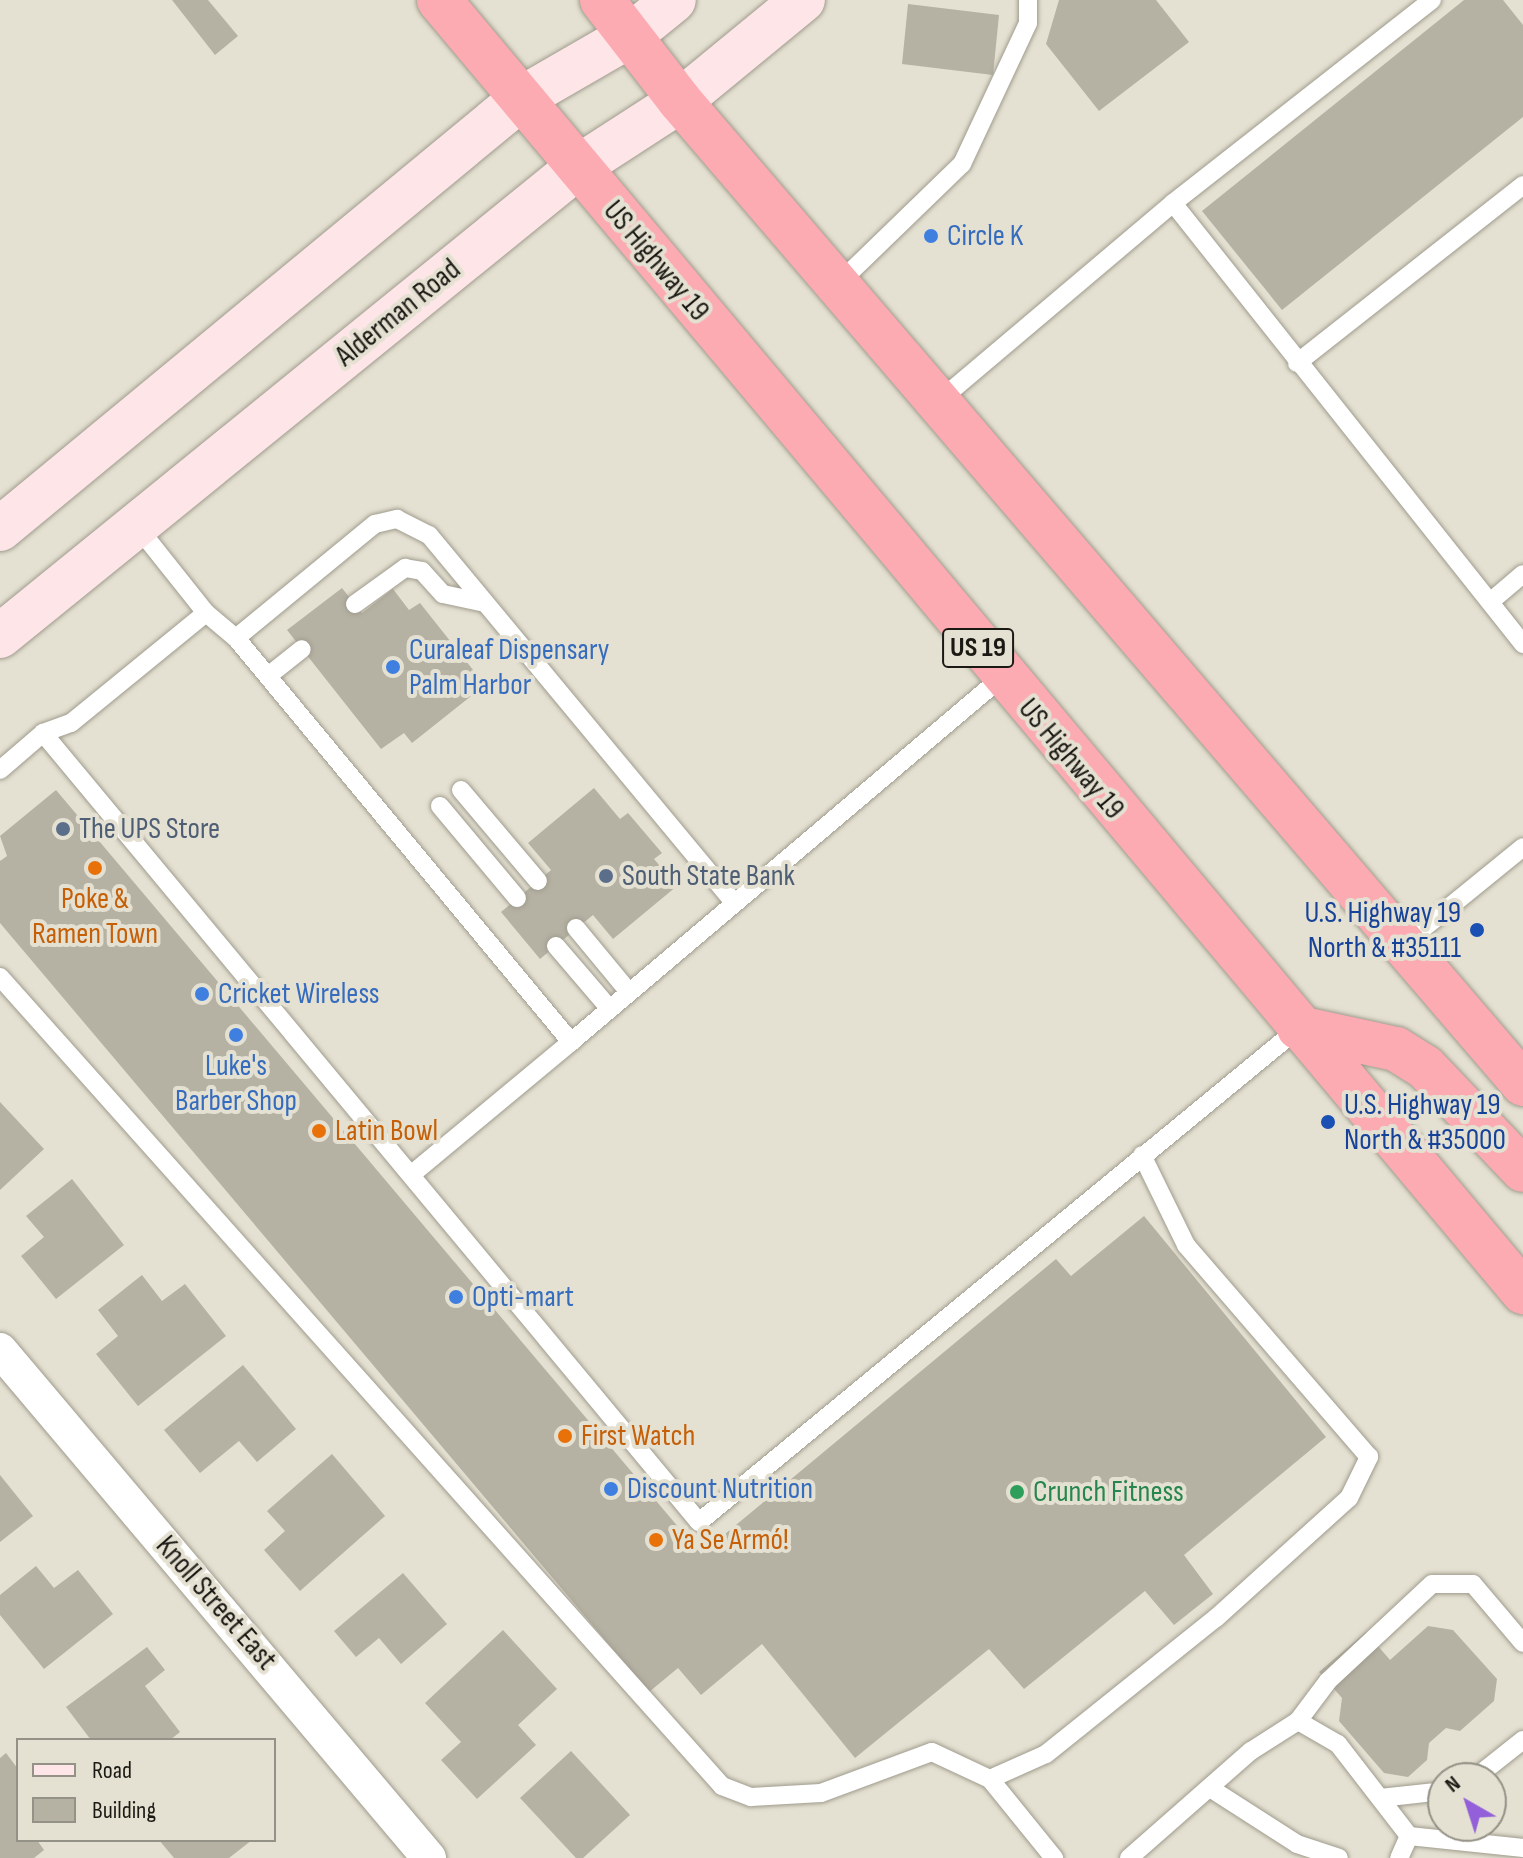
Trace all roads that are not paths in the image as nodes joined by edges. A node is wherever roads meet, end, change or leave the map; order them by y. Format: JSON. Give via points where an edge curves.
{"nodes":[{"id":1,"x":439,"y":0,"type":"edge"},
{"id":2,"x":602,"y":0,"type":"edge"},
{"id":3,"x":674,"y":0,"type":"edge"},
{"id":4,"x":803,"y":0,"type":"edge"},
{"id":5,"x":1028,"y":0,"type":"edge"},
{"id":6,"x":1432,"y":0,"type":"edge"},
{"id":7,"x":631,"y":35,"type":"junction"},
{"id":8,"x":522,"y":98,"type":"junction"},
{"id":9,"x":680,"y":101,"type":"junction"},
{"id":10,"x":578,"y":167,"type":"junction"},
{"id":11,"x":1523,"y":185,"type":"edge"},
{"id":12,"x":1173,"y":203,"type":"junction"},
{"id":13,"x":839,"y":283,"type":"junction"},
{"id":14,"x":1297,"y":363,"type":"junction"},
{"id":15,"x":940,"y":400,"type":"junction"},
{"id":16,"x":136,"y":525,"type":"junction"},
{"id":17,"x":0,"y":529,"type":"edge"},
{"id":18,"x":1523,"y":574,"type":"edge"},
{"id":19,"x":1490,"y":602,"type":"junction"},
{"id":20,"x":485,"y":603,"type":"junction"},
{"id":21,"x":355,"y":604,"type":"dead end"},
{"id":22,"x":206,"y":613,"type":"junction"},
{"id":23,"x":0,"y":636,"type":"edge"},
{"id":24,"x":236,"y":638,"type":"junction"},
{"id":25,"x":1523,"y":644,"type":"edge"},
{"id":26,"x":302,"y":649,"type":"dead end"},
{"id":27,"x":268,"y":676,"type":"junction"},
{"id":28,"x":1002,"y":677,"type":"junction"},
{"id":29,"x":43,"y":733,"type":"junction"},
{"id":30,"x":0,"y":770,"type":"edge"},
{"id":31,"x":461,"y":790,"type":"dead end"},
{"id":32,"x":440,"y":806,"type":"dead end"},
{"id":33,"x":1523,"y":847,"type":"edge"},
{"id":34,"x":538,"y":881,"type":"dead end"},
{"id":35,"x":517,"y":898,"type":"dead end"},
{"id":36,"x":734,"y":903,"type":"junction"},
{"id":37,"x":576,"y":928,"type":"dead end"},
{"id":38,"x":1405,"y":943,"type":"junction"},
{"id":39,"x":556,"y":946,"type":"dead end"},
{"id":40,"x":0,"y":977,"type":"edge"},
{"id":41,"x":629,"y":992,"type":"junction"},
{"id":42,"x":610,"y":1009,"type":"junction"},
{"id":43,"x":1299,"y":1028,"type":"junction"},
{"id":44,"x":571,"y":1042,"type":"junction"},
{"id":45,"x":1523,"y":1084,"type":"edge"},
{"id":46,"x":1142,"y":1155,"type":"junction"},
{"id":47,"x":1523,"y":1170,"type":"edge"},
{"id":48,"x":412,"y":1174,"type":"junction"},
{"id":49,"x":1523,"y":1292,"type":"edge"},
{"id":50,"x":0,"y":1350,"type":"edge"},
{"id":51,"x":1523,"y":1643,"type":"edge"},
{"id":52,"x":1298,"y":1721,"type":"junction"},
{"id":53,"x":1523,"y":1740,"type":"edge"},
{"id":54,"x":1495,"y":1762,"type":"edge"},
{"id":55,"x":990,"y":1779,"type":"junction"},
{"id":56,"x":1213,"y":1790,"type":"junction"},
{"id":57,"x":1427,"y":1793,"type":"edge"},
{"id":58,"x":1380,"y":1798,"type":"junction"},
{"id":59,"x":1409,"y":1836,"type":"junction"},
{"id":60,"x":1523,"y":1848,"type":"edge"},
{"id":61,"x":429,"y":1858,"type":"edge"},
{"id":62,"x":1054,"y":1858,"type":"edge"},
{"id":63,"x":1129,"y":1858,"type":"edge"},
{"id":64,"x":1339,"y":1858,"type":"edge"},
{"id":65,"x":1399,"y":1858,"type":"edge"}],
"edges":[{"from":1,"to":8,"type":"highway","name":"US Highway 19","number":"US 19"},
{"from":2,"to":7,"type":"highway"},
{"from":3,"to":7,"type":"main road"},
{"from":4,"to":9,"type":"main road","name":"Alderman Road"},
{"from":5,"to":13,"type":"lane","via":[[1028,23],[962,164]]},
{"from":6,"to":12,"type":"lane"},
{"from":7,"to":8,"type":"main road"},
{"from":7,"to":9,"type":"highway"},
{"from":8,"to":10,"type":"highway","name":"US Highway 19","number":"US 19"},
{"from":8,"to":17,"type":"main road"},
{"from":9,"to":10,"type":"main road","name":"Alderman Road"},
{"from":9,"to":13,"type":"highway"},
{"from":10,"to":16,"type":"main road","name":"Alderman Road"},
{"from":10,"to":28,"type":"highway","name":"US Highway 19","number":"US 19"},
{"from":11,"to":14,"type":"lane"},
{"from":12,"to":14,"type":"lane"},
{"from":12,"to":15,"type":"lane"},
{"from":13,"to":15,"type":"highway"},
{"from":14,"to":19,"type":"lane"},
{"from":15,"to":38,"type":"highway"},
{"from":16,"to":22,"type":"lane"},
{"from":16,"to":23,"type":"main road","name":"Alderman Road"},
{"from":18,"to":19,"type":"lane"},
{"from":19,"to":25,"type":"lane"},
{"from":20,"to":21,"type":"lane","via":[[443,594],[422,571],[405,568]]},
{"from":20,"to":24,"type":"lane","via":[[429,535],[397,519],[375,524]]},
{"from":20,"to":36,"type":"lane"},
{"from":22,"to":24,"type":"lane"},
{"from":22,"to":29,"type":"lane","via":[[71,723]]},
{"from":24,"to":27,"type":"lane"},
{"from":26,"to":27,"type":"lane"},
{"from":27,"to":44,"type":"lane"},
{"from":28,"to":36,"type":"lane"},
{"from":28,"to":43,"type":"highway","name":"US Highway 19","number":"US 19"},
{"from":29,"to":30,"type":"lane"},
{"from":29,"to":48,"type":"lane"},
{"from":31,"to":34,"type":"lane"},
{"from":32,"to":35,"type":"lane"},
{"from":33,"to":38,"type":"lane"},
{"from":36,"to":41,"type":"lane"},
{"from":37,"to":41,"type":"lane"},
{"from":38,"to":45,"type":"highway"},
{"from":39,"to":42,"type":"lane"},
{"from":40,"to":55,"type":"lane","via":[[722,1786],[751,1797],[821,1793],[932,1752]]},
{"from":41,"to":42,"type":"lane"},
{"from":42,"to":44,"type":"lane"},
{"from":43,"to":46,"type":"lane"},
{"from":43,"to":47,"type":"highway","via":[[1396,1049],[1425,1067]]},
{"from":43,"to":49,"type":"highway","name":"US Highway 19","number":"US 19"},
{"from":44,"to":48,"type":"lane"},
{"from":46,"to":48,"type":"lane","via":[[699,1522]]},
{"from":46,"to":55,"type":"lane","via":[[1186,1245],[1369,1457],[1349,1498],[1216,1618],[1046,1754]]},
{"from":50,"to":61,"type":"street","name":"Knoll Street East"},
{"from":51,"to":52,"type":"lane","via":[[1473,1584],[1432,1584],[1328,1681]]},
{"from":52,"to":56,"type":"lane","via":[[1251,1751]]},
{"from":52,"to":58,"type":"lane","via":[[1338,1744]]},
{"from":53,"to":54,"type":"lane"},
{"from":55,"to":62,"type":"lane"},
{"from":56,"to":63,"type":"lane"},
{"from":56,"to":64,"type":"lane","via":[[1297,1844]]},
{"from":57,"to":58,"type":"lane"},
{"from":58,"to":59,"type":"lane"},
{"from":59,"to":60,"type":"lane"},
{"from":59,"to":65,"type":"lane"}]}
